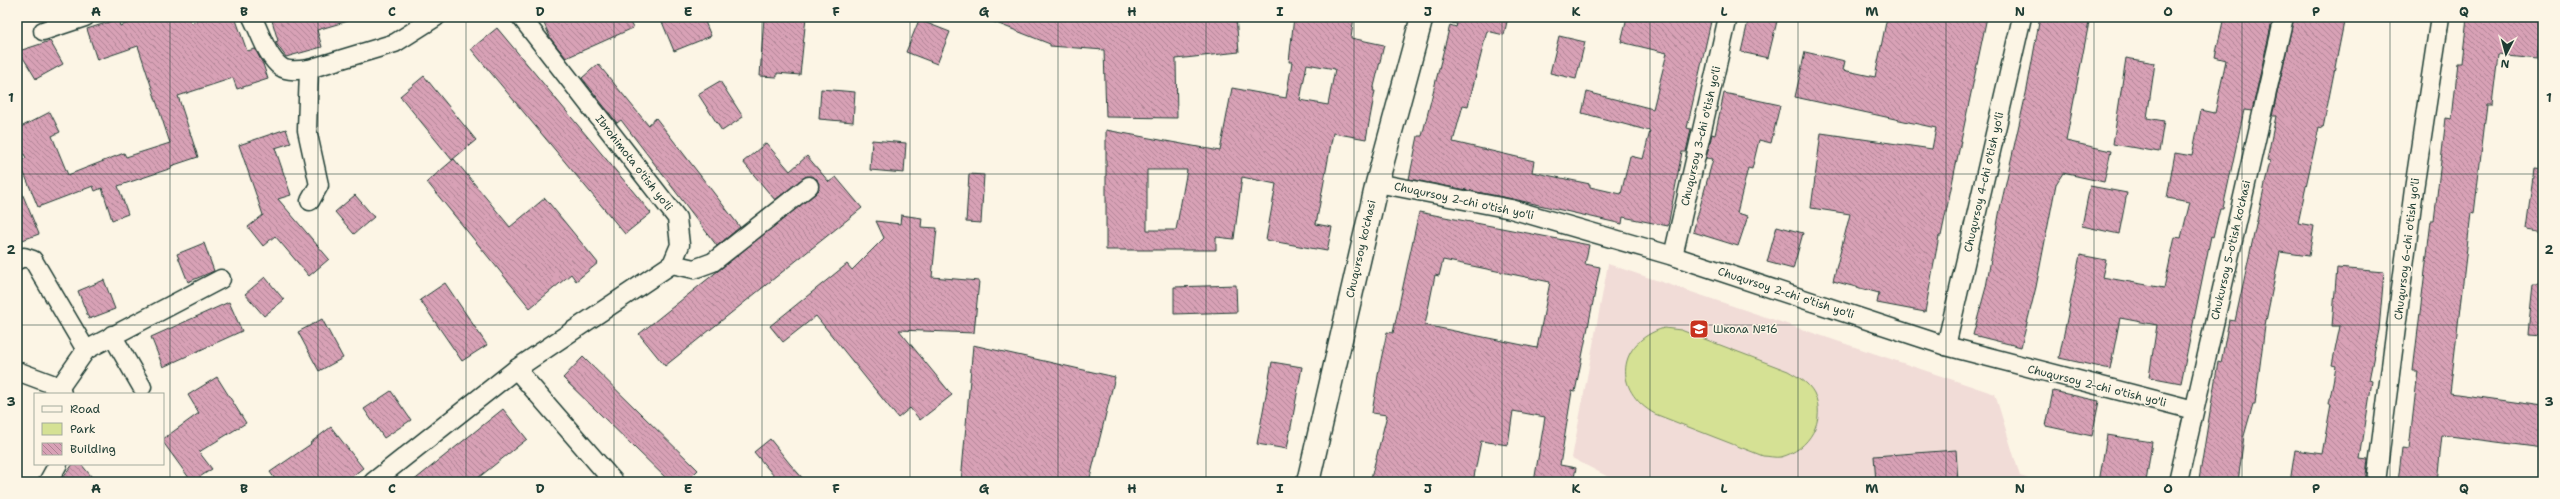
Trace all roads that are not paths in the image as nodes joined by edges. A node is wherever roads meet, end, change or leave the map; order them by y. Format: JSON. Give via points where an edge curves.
{"nodes":[{"id":1,"x":85,"y":17,"type":"edge"},
{"id":2,"x":252,"y":17,"type":"edge"},
{"id":3,"x":436,"y":17,"type":"edge"},
{"id":4,"x":521,"y":17,"type":"edge"},
{"id":5,"x":1422,"y":17,"type":"edge"},
{"id":6,"x":1728,"y":17,"type":"edge"},
{"id":7,"x":2022,"y":17,"type":"edge"},
{"id":8,"x":2284,"y":17,"type":"edge"},
{"id":9,"x":2440,"y":17,"type":"edge"},
{"id":10,"x":43,"y":31,"type":"dead end"},
{"id":11,"x":309,"y":69,"type":"junction"},
{"id":12,"x":1377,"y":184,"type":"junction"},
{"id":13,"x":809,"y":186,"type":"dead end"},
{"id":14,"x":310,"y":201,"type":"dead end"},
{"id":15,"x":1674,"y":256,"type":"junction"},
{"id":16,"x":17,"y":260,"type":"edge"},
{"id":17,"x":672,"y":264,"type":"junction"},
{"id":18,"x":221,"y":279,"type":"dead end"},
{"id":19,"x":112,"y":335,"type":"junction"},
{"id":20,"x":1946,"y":346,"type":"junction"},
{"id":21,"x":86,"y":350,"type":"junction"},
{"id":22,"x":516,"y":369,"type":"junction"},
{"id":23,"x":17,"y":371,"type":"edge"},
{"id":24,"x":142,"y":387,"type":"dead end"},
{"id":25,"x":61,"y":391,"type":"edge"},
{"id":26,"x":2194,"y":410,"type":"junction"},
{"id":27,"x":57,"y":465,"type":"edge"},
{"id":28,"x":48,"y":482,"type":"edge"},
{"id":29,"x":373,"y":482,"type":"edge"},
{"id":30,"x":614,"y":482,"type":"edge"},
{"id":31,"x":1308,"y":482,"type":"edge"},
{"id":32,"x":2178,"y":482,"type":"edge"},
{"id":33,"x":2376,"y":482,"type":"edge"}],
"edges":[{"from":1,"to":10,"type":"street"},
{"from":2,"to":11,"type":"street","via":[[271,54],[281,67],[288,70]]},
{"from":3,"to":11,"type":"street","via":[[395,43]]},
{"from":4,"to":17,"type":"street","name":"Ibrohimota o'tish yo'li","via":[[677,218],[680,246]]},
{"from":5,"to":12,"type":"street","name":"Chuqursoy ko'chasi"},
{"from":6,"to":15,"type":"street","name":"Chuqursoy 3-chi o'tish yo'li"},
{"from":7,"to":20,"type":"street","name":"Chuqursoy 4-chi o'tish yo'li"},
{"from":8,"to":26,"type":"street","name":"Chukursoy 5-o'tish ko'chasi"},
{"from":9,"to":33,"type":"street","name":"Chuqursoy 6-chi o'tish yo'li","via":[[2414,189]]},
{"from":11,"to":14,"type":"street","via":[[307,130],[319,185]]},
{"from":12,"to":15,"type":"street","name":"Chuqursoy 2-chi o'tish yo'li","via":[[1511,209]]},
{"from":12,"to":31,"type":"street","name":"Chuqursoy ko'chasi"},
{"from":13,"to":17,"type":"street","via":[[706,266],[694,269]]},
{"from":15,"to":20,"type":"street","name":"Chuqursoy 2-chi o'tish yo'li"},
{"from":16,"to":21,"type":"street","via":[[24,257],[34,260]]},
{"from":17,"to":22,"type":"street"},
{"from":18,"to":19,"type":"street"},
{"from":19,"to":21,"type":"street"},
{"from":19,"to":24,"type":"street"},
{"from":20,"to":26,"type":"street","name":"Chuqursoy 2-chi o'tish yo'li"},
{"from":21,"to":25,"type":"street"},
{"from":22,"to":29,"type":"street"},
{"from":22,"to":30,"type":"street"},
{"from":23,"to":25,"type":"street"},
{"from":26,"to":32,"type":"street","name":"Chukursoy 5-o'tish ko'chasi"},
{"from":27,"to":28,"type":"street"}]}
